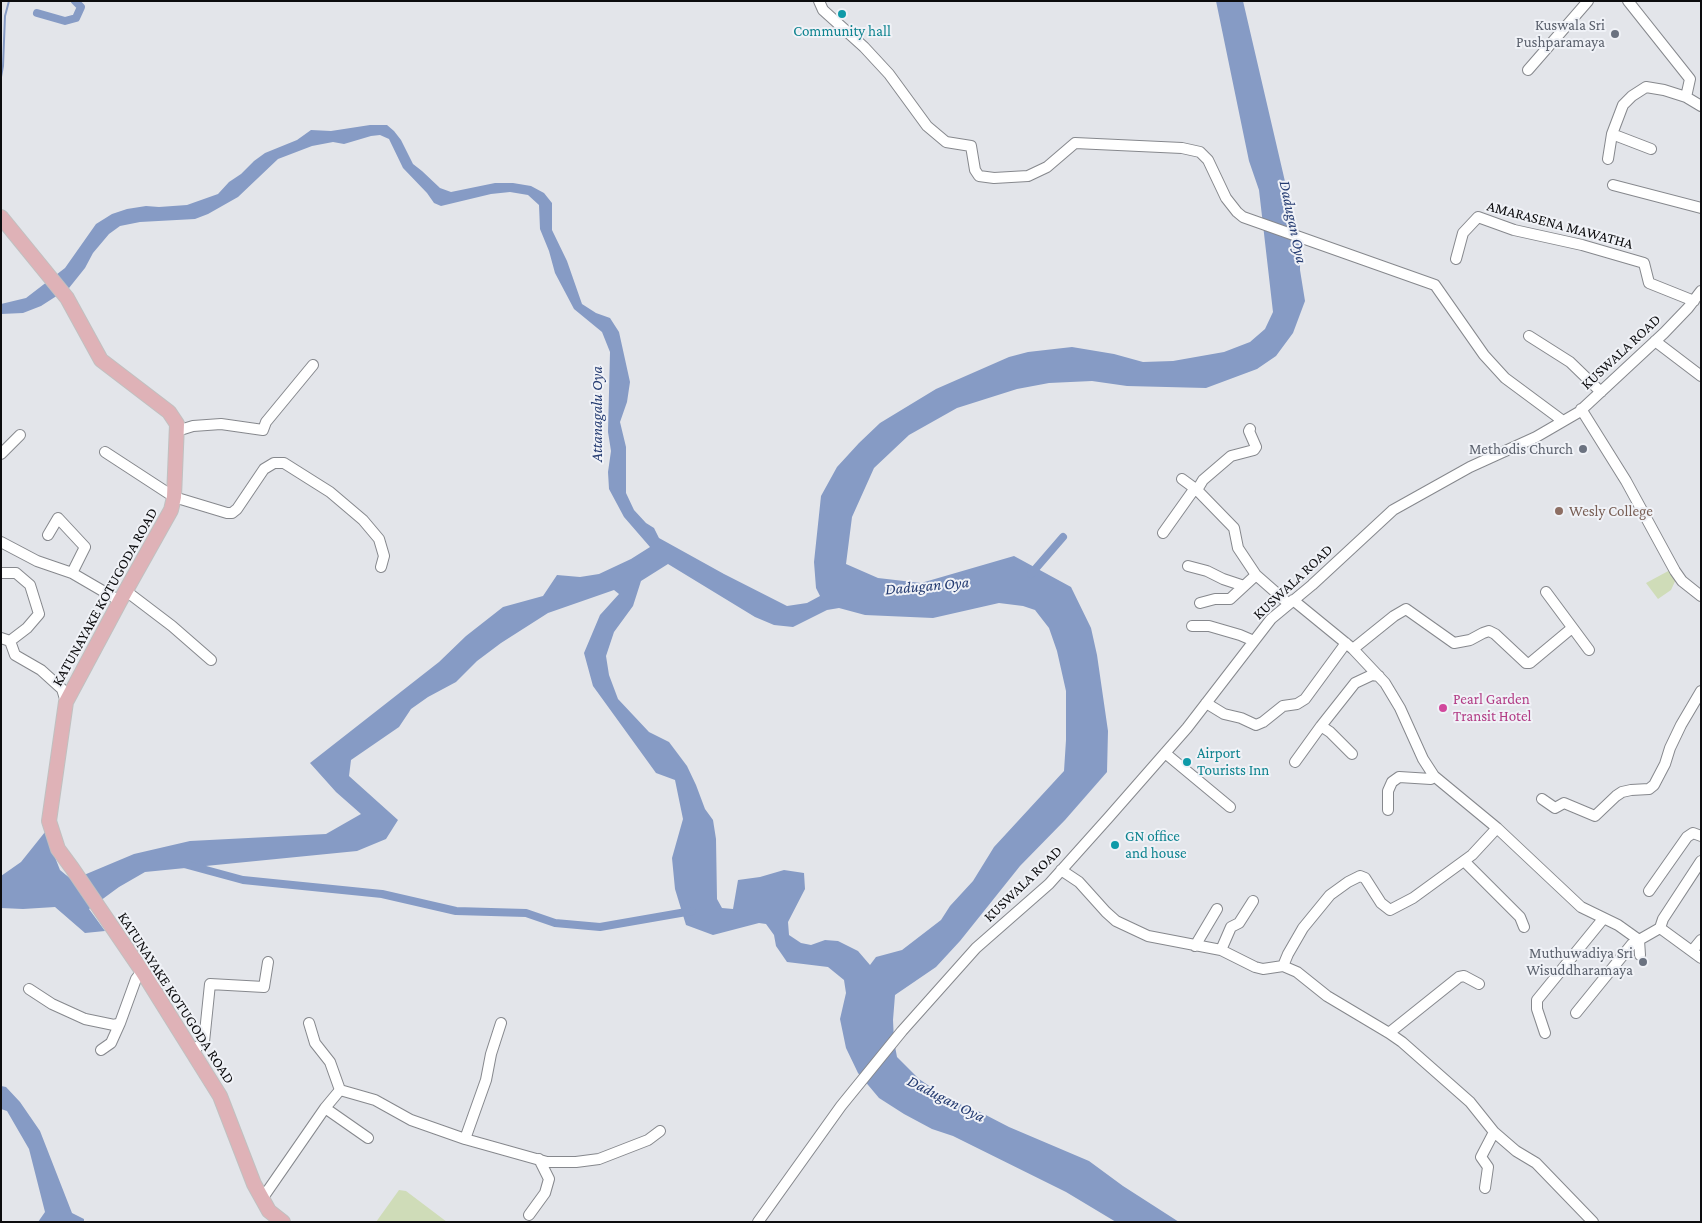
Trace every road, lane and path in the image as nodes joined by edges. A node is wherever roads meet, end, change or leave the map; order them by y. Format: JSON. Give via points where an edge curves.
{"nodes":[{"id":1,"x":819,"y":1,"type":"edge"},
{"id":2,"x":1588,"y":1,"type":"edge"},
{"id":3,"x":1628,"y":1,"type":"edge"},
{"id":4,"x":1528,"y":70,"type":"dead end"},
{"id":5,"x":1686,"y":97,"type":"junction"},
{"id":6,"x":1701,"y":106,"type":"edge"},
{"id":7,"x":1612,"y":134,"type":"junction"},
{"id":8,"x":1651,"y":149,"type":"dead end"},
{"id":9,"x":1608,"y":159,"type":"dead end"},
{"id":10,"x":1613,"y":185,"type":"dead end"},
{"id":11,"x":1701,"y":208,"type":"edge"},
{"id":12,"x":1,"y":217,"type":"edge"},
{"id":13,"x":1456,"y":258,"type":"dead end"},
{"id":14,"x":1701,"y":291,"type":"edge"},
{"id":15,"x":1694,"y":301,"type":"junction"},
{"id":16,"x":1529,"y":336,"type":"dead end"},
{"id":17,"x":1655,"y":341,"type":"junction"},
{"id":18,"x":313,"y":365,"type":"dead end"},
{"id":19,"x":1701,"y":376,"type":"edge"},
{"id":20,"x":1601,"y":392,"type":"junction"},
{"id":21,"x":1581,"y":410,"type":"junction"},
{"id":22,"x":1563,"y":421,"type":"junction"},
{"id":23,"x":1250,"y":429,"type":"dead end"},
{"id":24,"x":177,"y":431,"type":"junction"},
{"id":25,"x":20,"y":435,"type":"dead end"},
{"id":26,"x":105,"y":452,"type":"dead end"},
{"id":27,"x":1,"y":454,"type":"edge"},
{"id":28,"x":1182,"y":480,"type":"dead end"},
{"id":29,"x":1196,"y":489,"type":"junction"},
{"id":30,"x":174,"y":497,"type":"junction"},
{"id":31,"x":1163,"y":533,"type":"dead end"},
{"id":32,"x":48,"y":535,"type":"dead end"},
{"id":33,"x":1,"y":542,"type":"edge"},
{"id":34,"x":1188,"y":566,"type":"dead end"},
{"id":35,"x":381,"y":567,"type":"dead end"},
{"id":36,"x":1,"y":573,"type":"edge"},
{"id":37,"x":72,"y":573,"type":"junction"},
{"id":38,"x":1256,"y":575,"type":"junction"},
{"id":39,"x":1244,"y":586,"type":"junction"},
{"id":40,"x":1546,"y":592,"type":"dead end"},
{"id":41,"x":123,"y":596,"type":"junction"},
{"id":42,"x":1701,"y":596,"type":"edge"},
{"id":43,"x":1291,"y":602,"type":"junction"},
{"id":44,"x":1200,"y":603,"type":"dead end"},
{"id":45,"x":1192,"y":626,"type":"dead end"},
{"id":46,"x":1572,"y":628,"type":"junction"},
{"id":47,"x":5,"y":639,"type":"edge"},
{"id":48,"x":1254,"y":641,"type":"junction"},
{"id":49,"x":1349,"y":646,"type":"junction"},
{"id":50,"x":1589,"y":650,"type":"dead end"},
{"id":51,"x":211,"y":660,"type":"dead end"},
{"id":52,"x":1379,"y":676,"type":"junction"},
{"id":53,"x":1701,"y":691,"type":"edge"},
{"id":54,"x":66,"y":702,"type":"junction"},
{"id":55,"x":1206,"y":703,"type":"junction"},
{"id":56,"x":1320,"y":726,"type":"junction"},
{"id":57,"x":1165,"y":753,"type":"junction"},
{"id":58,"x":1352,"y":754,"type":"dead end"},
{"id":59,"x":1295,"y":762,"type":"dead end"},
{"id":60,"x":1434,"y":776,"type":"junction"},
{"id":61,"x":1542,"y":799,"type":"dead end"},
{"id":62,"x":1230,"y":807,"type":"dead end"},
{"id":63,"x":1388,"y":810,"type":"dead end"},
{"id":64,"x":1497,"y":828,"type":"junction"},
{"id":65,"x":1701,"y":836,"type":"edge"},
{"id":66,"x":1701,"y":861,"type":"edge"},
{"id":67,"x":1464,"y":862,"type":"junction"},
{"id":68,"x":1061,"y":870,"type":"junction"},
{"id":69,"x":1649,"y":891,"type":"dead end"},
{"id":70,"x":1253,"y":901,"type":"dead end"},
{"id":71,"x":1218,"y":909,"type":"dead end"},
{"id":72,"x":1603,"y":919,"type":"junction"},
{"id":73,"x":1524,"y":927,"type":"dead end"},
{"id":74,"x":1660,"y":928,"type":"junction"},
{"id":75,"x":1639,"y":940,"type":"junction"},
{"id":76,"x":1701,"y":940,"type":"edge"},
{"id":77,"x":1195,"y":946,"type":"junction"},
{"id":78,"x":1221,"y":950,"type":"junction"},
{"id":79,"x":1692,"y":951,"type":"junction"},
{"id":80,"x":1640,"y":955,"type":"dead end"},
{"id":81,"x":1701,"y":958,"type":"edge"},
{"id":82,"x":268,"y":962,"type":"dead end"},
{"id":83,"x":1283,"y":966,"type":"junction"},
{"id":84,"x":142,"y":971,"type":"junction"},
{"id":85,"x":1478,"y":984,"type":"dead end"},
{"id":86,"x":30,"y":989,"type":"dead end"},
{"id":87,"x":1576,"y":1013,"type":"dead end"},
{"id":88,"x":120,"y":1023,"type":"junction"},
{"id":89,"x":309,"y":1023,"type":"dead end"},
{"id":90,"x":501,"y":1023,"type":"dead end"},
{"id":91,"x":1390,"y":1033,"type":"junction"},
{"id":92,"x":1545,"y":1033,"type":"dead end"},
{"id":93,"x":101,"y":1050,"type":"dead end"},
{"id":94,"x":192,"y":1050,"type":"junction"},
{"id":95,"x":340,"y":1090,"type":"junction"},
{"id":96,"x":325,"y":1108,"type":"junction"},
{"id":97,"x":660,"y":1130,"type":"dead end"},
{"id":98,"x":1494,"y":1132,"type":"junction"},
{"id":99,"x":368,"y":1138,"type":"dead end"},
{"id":100,"x":465,"y":1139,"type":"junction"},
{"id":101,"x":539,"y":1159,"type":"junction"},
{"id":102,"x":1485,"y":1188,"type":"dead end"},
{"id":103,"x":262,"y":1199,"type":"junction"},
{"id":104,"x":530,"y":1215,"type":"dead end"},
{"id":105,"x":283,"y":1222,"type":"edge"},
{"id":106,"x":758,"y":1222,"type":"edge"},
{"id":107,"x":1593,"y":1222,"type":"edge"}],
"edges":[{"from":1,"to":22,"type":"street","via":[[823,10],[889,74],[927,126],[946,142],[971,146],[979,176],[1028,176],[1047,167],[1075,143],[1182,148],[1200,152],[1208,160],[1226,198],[1242,217],[1435,285],[1484,355],[1506,378]]},
{"from":2,"to":4,"type":"street"},
{"from":3,"to":5,"type":"street","via":[[1690,79]]},
{"from":5,"to":6,"type":"street"},
{"from":5,"to":7,"type":"street","via":[[1646,87],[1623,105]]},
{"from":7,"to":8,"type":"street"},
{"from":7,"to":9,"type":"street"},
{"from":10,"to":11,"type":"street"},
{"from":12,"to":24,"type":"main road","name":"KATUNAYAKE KOTUGODA ROAD","via":[[67,298],[101,360],[169,412],[177,424]]},
{"from":13,"to":15,"type":"street","name":"AMARASENA MAWATHA","via":[[1464,233],[1478,217],[1514,230],[1644,263],[1650,283]]},
{"from":14,"to":15,"type":"street","name":"KUSWALA ROAD"},
{"from":15,"to":17,"type":"street","name":"KUSWALA ROAD"},
{"from":16,"to":20,"type":"street","via":[[1570,362]]},
{"from":17,"to":19,"type":"street"},
{"from":17,"to":20,"type":"street","name":"KUSWALA ROAD"},
{"from":18,"to":24,"type":"street","via":[[263,430],[221,424]]},
{"from":20,"to":21,"type":"street","name":"KUSWALA ROAD"},
{"from":21,"to":22,"type":"street","name":"KUSWALA ROAD"},
{"from":21,"to":42,"type":"street","via":[[1626,482],[1675,571]]},
{"from":22,"to":43,"type":"street","name":"KUSWALA ROAD","via":[[1393,510]]},
{"from":23,"to":29,"type":"street","via":[[1256,447],[1254,450],[1231,456]]},
{"from":24,"to":30,"type":"main road","name":"KATUNAYAKE KOTUGODA ROAD"},
{"from":25,"to":27,"type":"street"},
{"from":26,"to":30,"type":"street"},
{"from":28,"to":29,"type":"street"},
{"from":29,"to":31,"type":"street"},
{"from":29,"to":38,"type":"street","via":[[1234,528],[1238,548]]},
{"from":30,"to":35,"type":"street","via":[[232,513],[264,469],[274,463],[284,463],[330,492],[363,520],[379,539],[384,556]]},
{"from":30,"to":41,"type":"main road","name":"KATUNAYAKE KOTUGODA ROAD","via":[[171,510]]},
{"from":32,"to":37,"type":"street","via":[[58,518],[85,547]]},
{"from":33,"to":37,"type":"street","via":[[38,561]]},
{"from":34,"to":39,"type":"street"},
{"from":36,"to":47,"type":"street","via":[[16,573],[30,585],[39,614],[27,628]]},
{"from":37,"to":41,"type":"street"},
{"from":38,"to":39,"type":"street"},
{"from":38,"to":43,"type":"street"},
{"from":39,"to":44,"type":"street","via":[[1230,599]]},
{"from":40,"to":46,"type":"street"},
{"from":41,"to":51,"type":"street","via":[[172,626]]},
{"from":41,"to":54,"type":"main road","name":"KATUNAYAKE KOTUGODA ROAD"},
{"from":43,"to":48,"type":"street","name":"KUSWALA ROAD","via":[[1271,619]]},
{"from":43,"to":49,"type":"street"},
{"from":45,"to":48,"type":"street","via":[[1209,626]]},
{"from":46,"to":49,"type":"street","via":[[1526,663],[1489,631],[1454,643],[1406,609]]},
{"from":46,"to":50,"type":"street"},
{"from":47,"to":54,"type":"street","via":[[15,655],[41,670],[62,689]]},
{"from":48,"to":55,"type":"street","name":"KUSWALA ROAD"},
{"from":49,"to":52,"type":"street"},
{"from":49,"to":55,"type":"street","via":[[1304,699],[1297,704],[1283,706],[1264,722],[1256,725],[1224,714]]},
{"from":52,"to":56,"type":"street","via":[[1372,675],[1355,683]]},
{"from":52,"to":60,"type":"street","via":[[1400,708]]},
{"from":53,"to":61,"type":"street","via":[[1677,732],[1654,785],[1649,789],[1622,792],[1596,816],[1564,803],[1555,808]]},
{"from":54,"to":84,"type":"main road","name":"KATUNAYAKE KOTUGODA ROAD","via":[[49,821],[58,849]]},
{"from":55,"to":57,"type":"street","name":"KUSWALA ROAD"},
{"from":56,"to":58,"type":"street"},
{"from":56,"to":59,"type":"street"},
{"from":57,"to":62,"type":"street"},
{"from":57,"to":68,"type":"street","name":"KUSWALA ROAD"},
{"from":60,"to":63,"type":"street","via":[[1431,779],[1399,777],[1392,782],[1388,790]]},
{"from":60,"to":64,"type":"street"},
{"from":64,"to":67,"type":"street"},
{"from":64,"to":72,"type":"street","via":[[1581,907]]},
{"from":65,"to":69,"type":"street","via":[[1693,834],[1687,837]]},
{"from":66,"to":74,"type":"street"},
{"from":67,"to":73,"type":"street","via":[[1520,917]]},
{"from":67,"to":83,"type":"street","via":[[1390,910],[1365,878],[1360,876],[1348,882],[1330,895],[1303,928]]},
{"from":68,"to":77,"type":"street","via":[[1079,882],[1116,921],[1148,936]]},
{"from":68,"to":106,"type":"street","name":"KUSWALA ROAD","via":[[976,948],[902,1030],[841,1106]]},
{"from":70,"to":78,"type":"street","via":[[1239,923],[1231,927]]},
{"from":71,"to":77,"type":"street"},
{"from":72,"to":75,"type":"street"},
{"from":72,"to":92,"type":"street","via":[[1537,1000]]},
{"from":74,"to":75,"type":"street"},
{"from":74,"to":79,"type":"street"},
{"from":75,"to":80,"type":"street"},
{"from":75,"to":87,"type":"street","via":[[1632,944]]},
{"from":76,"to":79,"type":"street"},
{"from":77,"to":78,"type":"street"},
{"from":78,"to":83,"type":"street","via":[[1255,967]]},
{"from":79,"to":81,"type":"street"},
{"from":82,"to":94,"type":"street","via":[[264,987],[210,984],[204,1042]]},
{"from":83,"to":91,"type":"street"},
{"from":84,"to":88,"type":"street"},
{"from":84,"to":94,"type":"main road","name":"KATUNAYAKE KOTUGODA ROAD"},
{"from":85,"to":91,"type":"street","via":[[1464,976],[1459,977]]},
{"from":86,"to":88,"type":"street","via":[[52,1004],[85,1018],[114,1025]]},
{"from":88,"to":93,"type":"street","via":[[111,1043]]},
{"from":89,"to":95,"type":"street","via":[[315,1043],[330,1062]]},
{"from":90,"to":100,"type":"street","via":[[486,1080]]},
{"from":91,"to":98,"type":"street","via":[[1470,1102]]},
{"from":94,"to":103,"type":"main road","name":"KATUNAYAKE KOTUGODA ROAD","via":[[220,1096]]},
{"from":95,"to":96,"type":"street"},
{"from":95,"to":100,"type":"street","via":[[375,1100],[411,1120]]},
{"from":96,"to":99,"type":"street"},
{"from":96,"to":103,"type":"street"},
{"from":97,"to":101,"type":"street","via":[[648,1140],[599,1158],[566,1162]]},
{"from":98,"to":102,"type":"street","via":[[1477,1158],[1488,1168]]},
{"from":98,"to":107,"type":"street","via":[[1536,1163]]},
{"from":100,"to":101,"type":"street"},
{"from":101,"to":104,"type":"street","via":[[549,1179],[545,1193]]},
{"from":103,"to":105,"type":"main road","name":"KATUNAYAKE KOTUGODA ROAD","via":[[269,1211]]}]}
